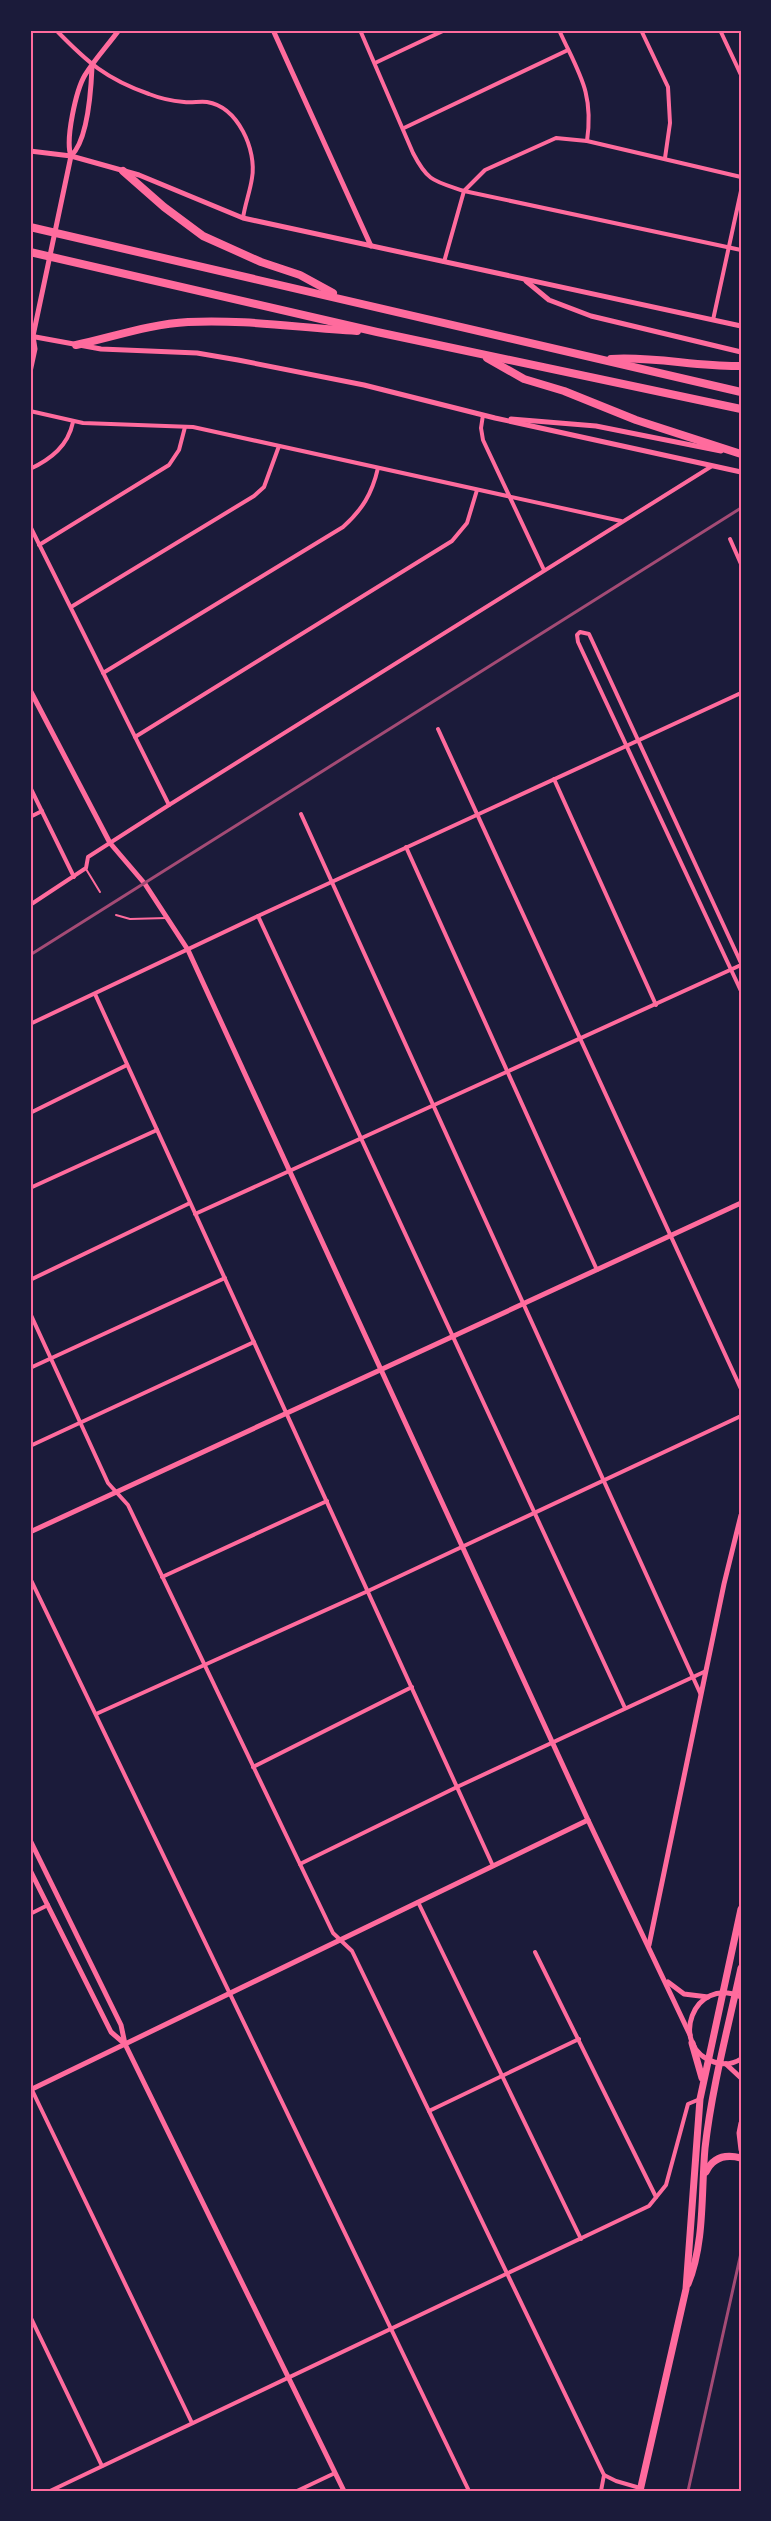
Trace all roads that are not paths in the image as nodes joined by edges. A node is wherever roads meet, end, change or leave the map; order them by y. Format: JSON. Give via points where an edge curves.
{"nodes":[{"id":1,"x":56,"y":30,"type":"edge"},
{"id":2,"x":119,"y":30,"type":"edge"},
{"id":3,"x":195,"y":30,"type":"edge"},
{"id":4,"x":231,"y":30,"type":"edge"},
{"id":5,"x":273,"y":30,"type":"edge"},
{"id":6,"x":360,"y":30,"type":"edge"},
{"id":7,"x":559,"y":30,"type":"edge"},
{"id":8,"x":641,"y":30,"type":"edge"},
{"id":9,"x":720,"y":30,"type":"edge"},
{"id":10,"x":442,"y":31,"type":"edge"},
{"id":11,"x":568,"y":50,"type":"junction"},
{"id":12,"x":375,"y":63,"type":"junction"},
{"id":13,"x":92,"y":66,"type":"junction"},
{"id":14,"x":741,"y":75,"type":"edge"},
{"id":15,"x":404,"y":128,"type":"junction"},
{"id":16,"x":587,"y":141,"type":"junction"},
{"id":17,"x":30,"y":151,"type":"edge"},
{"id":18,"x":70,"y":156,"type":"junction"},
{"id":19,"x":665,"y":158,"type":"junction"},
{"id":20,"x":123,"y":171,"type":"junction"},
{"id":21,"x":741,"y":177,"type":"edge"},
{"id":22,"x":464,"y":191,"type":"junction"},
{"id":23,"x":741,"y":191,"type":"edge"},
{"id":24,"x":243,"y":218,"type":"junction"},
{"id":25,"x":30,"y":227,"type":"edge"},
{"id":26,"x":371,"y":246,"type":"junction"},
{"id":27,"x":730,"y":247,"type":"junction"},
{"id":28,"x":741,"y":250,"type":"edge"},
{"id":29,"x":30,"y":252,"type":"edge"},
{"id":30,"x":444,"y":262,"type":"junction"},
{"id":31,"x":523,"y":279,"type":"junction"},
{"id":32,"x":343,"y":298,"type":"junction"},
{"id":33,"x":713,"y":320,"type":"junction"},
{"id":34,"x":741,"y":326,"type":"edge"},
{"id":35,"x":377,"y":332,"type":"junction"},
{"id":36,"x":31,"y":337,"type":"edge"},
{"id":37,"x":76,"y":345,"type":"junction"},
{"id":38,"x":741,"y":352,"type":"edge"},
{"id":39,"x":481,"y":355,"type":"junction"},
{"id":40,"x":600,"y":360,"type":"junction"},
{"id":41,"x":741,"y":366,"type":"edge"},
{"id":42,"x":30,"y":372,"type":"edge"},
{"id":43,"x":741,"y":392,"type":"edge"},
{"id":44,"x":741,"y":410,"type":"edge"},
{"id":45,"x":30,"y":411,"type":"edge"},
{"id":46,"x":483,"y":415,"type":"junction"},
{"id":47,"x":495,"y":418,"type":"junction"},
{"id":48,"x":73,"y":422,"type":"junction"},
{"id":49,"x":185,"y":427,"type":"junction"},
{"id":50,"x":279,"y":446,"type":"junction"},
{"id":51,"x":731,"y":452,"type":"junction"},
{"id":52,"x":741,"y":454,"type":"edge"},
{"id":53,"x":713,"y":466,"type":"junction"},
{"id":54,"x":378,"y":468,"type":"junction"},
{"id":55,"x":30,"y":469,"type":"edge"},
{"id":56,"x":741,"y":472,"type":"edge"},
{"id":57,"x":477,"y":490,"type":"junction"},
{"id":58,"x":510,"y":496,"type":"junction"},
{"id":59,"x":622,"y":522,"type":"junction"},
{"id":60,"x":30,"y":526,"type":"edge"},
{"id":61,"x":730,"y":539,"type":"dead end"},
{"id":62,"x":39,"y":544,"type":"junction"},
{"id":63,"x":741,"y":564,"type":"edge"},
{"id":64,"x":544,"y":570,"type":"junction"},
{"id":65,"x":71,"y":607,"type":"junction"},
{"id":66,"x":103,"y":673,"type":"junction"},
{"id":67,"x":30,"y":690,"type":"edge"},
{"id":68,"x":741,"y":693,"type":"edge"},
{"id":69,"x":438,"y":729,"type":"dead end"},
{"id":70,"x":135,"y":737,"type":"junction"},
{"id":71,"x":638,"y":740,"type":"junction"},
{"id":72,"x":626,"y":746,"type":"junction"},
{"id":73,"x":554,"y":779,"type":"junction"},
{"id":74,"x":30,"y":788,"type":"edge"},
{"id":75,"x":169,"y":804,"type":"junction"},
{"id":76,"x":42,"y":811,"type":"junction"},
{"id":77,"x":301,"y":814,"type":"dead end"},
{"id":78,"x":477,"y":814,"type":"junction"},
{"id":79,"x":30,"y":817,"type":"edge"},
{"id":80,"x":110,"y":843,"type":"junction"},
{"id":81,"x":406,"y":847,"type":"junction"},
{"id":82,"x":86,"y":868,"type":"junction"},
{"id":83,"x":74,"y":877,"type":"junction"},
{"id":84,"x":332,"y":882,"type":"junction"},
{"id":85,"x":100,"y":892,"type":"dead end"},
{"id":86,"x":30,"y":905,"type":"edge"},
{"id":87,"x":116,"y":915,"type":"dead end"},
{"id":88,"x":258,"y":916,"type":"junction"},
{"id":89,"x":167,"y":918,"type":"junction"},
{"id":90,"x":188,"y":951,"type":"junction"},
{"id":91,"x":741,"y":964,"type":"edge"},
{"id":92,"x":731,"y":970,"type":"junction"},
{"id":93,"x":741,"y":991,"type":"edge"},
{"id":94,"x":95,"y":994,"type":"junction"},
{"id":95,"x":656,"y":1005,"type":"junction"},
{"id":96,"x":30,"y":1024,"type":"edge"},
{"id":97,"x":579,"y":1039,"type":"junction"},
{"id":98,"x":127,"y":1065,"type":"junction"},
{"id":99,"x":507,"y":1072,"type":"junction"},
{"id":100,"x":433,"y":1106,"type":"junction"},
{"id":101,"x":30,"y":1113,"type":"edge"},
{"id":102,"x":157,"y":1130,"type":"junction"},
{"id":103,"x":361,"y":1138,"type":"junction"},
{"id":104,"x":290,"y":1171,"type":"junction"},
{"id":105,"x":30,"y":1188,"type":"edge"},
{"id":106,"x":190,"y":1203,"type":"junction"},
{"id":107,"x":741,"y":1203,"type":"edge"},
{"id":108,"x":195,"y":1214,"type":"junction"},
{"id":109,"x":672,"y":1237,"type":"junction"},
{"id":110,"x":598,"y":1271,"type":"junction"},
{"id":111,"x":225,"y":1278,"type":"junction"},
{"id":112,"x":30,"y":1280,"type":"edge"},
{"id":113,"x":524,"y":1305,"type":"junction"},
{"id":114,"x":30,"y":1313,"type":"edge"},
{"id":115,"x":453,"y":1337,"type":"junction"},
{"id":116,"x":254,"y":1342,"type":"junction"},
{"id":117,"x":51,"y":1359,"type":"junction"},
{"id":118,"x":30,"y":1368,"type":"edge"},
{"id":119,"x":382,"y":1370,"type":"junction"},
{"id":120,"x":741,"y":1389,"type":"edge"},
{"id":121,"x":287,"y":1414,"type":"junction"},
{"id":122,"x":741,"y":1416,"type":"edge"},
{"id":123,"x":81,"y":1424,"type":"junction"},
{"id":124,"x":30,"y":1446,"type":"edge"},
{"id":125,"x":603,"y":1480,"type":"junction"},
{"id":126,"x":116,"y":1492,"type":"junction"},
{"id":127,"x":327,"y":1501,"type":"junction"},
{"id":128,"x":534,"y":1512,"type":"junction"},
{"id":129,"x":741,"y":1515,"type":"edge"},
{"id":130,"x":30,"y":1532,"type":"edge"},
{"id":131,"x":463,"y":1546,"type":"junction"},
{"id":132,"x":162,"y":1577,"type":"junction"},
{"id":133,"x":30,"y":1578,"type":"edge"},
{"id":134,"x":368,"y":1591,"type":"junction"},
{"id":135,"x":205,"y":1665,"type":"junction"},
{"id":136,"x":706,"y":1670,"type":"junction"},
{"id":137,"x":692,"y":1677,"type":"junction"},
{"id":138,"x":411,"y":1687,"type":"junction"},
{"id":139,"x":701,"y":1696,"type":"junction"},
{"id":140,"x":625,"y":1708,"type":"junction"},
{"id":141,"x":96,"y":1714,"type":"junction"},
{"id":142,"x":553,"y":1743,"type":"junction"},
{"id":143,"x":253,"y":1767,"type":"junction"},
{"id":144,"x":457,"y":1787,"type":"junction"},
{"id":145,"x":588,"y":1820,"type":"junction"},
{"id":146,"x":30,"y":1840,"type":"edge"},
{"id":147,"x":300,"y":1864,"type":"junction"},
{"id":148,"x":493,"y":1866,"type":"junction"},
{"id":149,"x":30,"y":1870,"type":"edge"},
{"id":150,"x":418,"y":1902,"type":"junction"},
{"id":151,"x":48,"y":1905,"type":"junction"},
{"id":152,"x":741,"y":1909,"type":"edge"},
{"id":153,"x":30,"y":1914,"type":"edge"},
{"id":154,"x":341,"y":1940,"type":"junction"},
{"id":155,"x":649,"y":1946,"type":"junction"},
{"id":156,"x":535,"y":1952,"type":"dead end"},
{"id":157,"x":741,"y":1968,"type":"edge"},
{"id":158,"x":665,"y":1979,"type":"junction"},
{"id":159,"x":231,"y":1993,"type":"junction"},
{"id":160,"x":723,"y":1993,"type":"junction"},
{"id":161,"x":708,"y":1996,"type":"junction"},
{"id":162,"x":738,"y":1996,"type":"edge"},
{"id":163,"x":690,"y":2035,"type":"junction"},
{"id":164,"x":579,"y":2039,"type":"junction"},
{"id":165,"x":692,"y":2043,"type":"junction"},
{"id":166,"x":125,"y":2044,"type":"junction"},
{"id":167,"x":741,"y":2059,"type":"edge"},
{"id":168,"x":708,"y":2060,"type":"junction"},
{"id":169,"x":723,"y":2064,"type":"junction"},
{"id":170,"x":503,"y":2075,"type":"junction"},
{"id":171,"x":741,"y":2078,"type":"edge"},
{"id":172,"x":703,"y":2087,"type":"junction"},
{"id":173,"x":31,"y":2090,"type":"edge"},
{"id":174,"x":700,"y":2099,"type":"junction"},
{"id":175,"x":429,"y":2111,"type":"junction"},
{"id":176,"x":741,"y":2123,"type":"edge"},
{"id":177,"x":741,"y":2150,"type":"edge"},
{"id":178,"x":741,"y":2158,"type":"edge"},
{"id":179,"x":704,"y":2177,"type":"junction"},
{"id":180,"x":657,"y":2197,"type":"junction"},
{"id":181,"x":581,"y":2239,"type":"junction"},
{"id":182,"x":508,"y":2274,"type":"junction"},
{"id":183,"x":686,"y":2289,"type":"junction"},
{"id":184,"x":30,"y":2316,"type":"edge"},
{"id":185,"x":390,"y":2329,"type":"junction"},
{"id":186,"x":289,"y":2377,"type":"junction"},
{"id":187,"x":192,"y":2423,"type":"junction"},
{"id":188,"x":102,"y":2466,"type":"junction"},
{"id":189,"x":335,"y":2473,"type":"junction"},
{"id":190,"x":604,"y":2475,"type":"junction"},
{"id":191,"x":641,"y":2490,"type":"edge"},
{"id":192,"x":50,"y":2491,"type":"edge"},
{"id":193,"x":297,"y":2491,"type":"edge"},
{"id":194,"x":344,"y":2491,"type":"edge"},
{"id":195,"x":469,"y":2491,"type":"edge"},
{"id":196,"x":601,"y":2491,"type":"edge"}],
"edges":[{"from":1,"to":13,"type":"street"},
{"from":2,"to":13,"type":"street"},
{"from":3,"to":4,"type":"street"},
{"from":5,"to":26,"type":"street"},
{"from":6,"to":12,"type":"street"},
{"from":7,"to":11,"type":"street"},
{"from":8,"to":19,"type":"street","via":[[668,87],[670,123]]},
{"from":9,"to":14,"type":"street"},
{"from":10,"to":12,"type":"street"},
{"from":11,"to":15,"type":"street"},
{"from":11,"to":16,"type":"street","via":[[590,102]]},
{"from":12,"to":15,"type":"street"},
{"from":13,"to":18,"type":"street","via":[[80,89],[67,146]]},
{"from":13,"to":18,"type":"street","via":[[92,90],[79,148]]},
{"from":13,"to":24,"type":"street","via":[[150,94],[182,102],[207,102],[230,114],[245,138],[251,160],[252,178]]},
{"from":15,"to":22,"type":"street","via":[[422,169],[432,181]]},
{"from":16,"to":19,"type":"street"},
{"from":16,"to":22,"type":"street","via":[[556,138],[485,170]]},
{"from":17,"to":18,"type":"street"},
{"from":18,"to":20,"type":"street"},
{"from":18,"to":36,"type":"street"},
{"from":19,"to":21,"type":"street"},
{"from":20,"to":24,"type":"street"},
{"from":20,"to":32,"type":"highway","via":[[203,236],[300,275]]},
{"from":22,"to":27,"type":"street"},
{"from":22,"to":30,"type":"street"},
{"from":23,"to":27,"type":"street"},
{"from":24,"to":26,"type":"street"},
{"from":25,"to":32,"type":"highway"},
{"from":26,"to":30,"type":"street"},
{"from":27,"to":28,"type":"street"},
{"from":27,"to":33,"type":"street"},
{"from":29,"to":35,"type":"highway"},
{"from":30,"to":31,"type":"street"},
{"from":31,"to":33,"type":"street"},
{"from":31,"to":38,"type":"street","via":[[549,300],[591,316]]},
{"from":32,"to":40,"type":"highway"},
{"from":33,"to":34,"type":"street"},
{"from":35,"to":37,"type":"highway","via":[[187,322]]},
{"from":35,"to":39,"type":"highway"},
{"from":36,"to":37,"type":"street"},
{"from":36,"to":42,"type":"street","via":[[35,349]]},
{"from":37,"to":46,"type":"street","via":[[207,355],[363,385]]},
{"from":39,"to":44,"type":"highway"},
{"from":39,"to":51,"type":"highway","via":[[524,379]]},
{"from":40,"to":41,"type":"highway","via":[[638,357]]},
{"from":40,"to":43,"type":"highway"},
{"from":45,"to":48,"type":"street"},
{"from":46,"to":47,"type":"street"},
{"from":46,"to":58,"type":"street","via":[[483,440]]},
{"from":47,"to":51,"type":"street","via":[[596,426]]},
{"from":47,"to":53,"type":"street"},
{"from":48,"to":49,"type":"street"},
{"from":48,"to":55,"type":"street","via":[[67,440],[56,453]]},
{"from":49,"to":50,"type":"street"},
{"from":49,"to":62,"type":"street","via":[[170,465]]},
{"from":50,"to":54,"type":"street"},
{"from":50,"to":65,"type":"street","via":[[264,487],[254,496]]},
{"from":51,"to":52,"type":"highway"},
{"from":53,"to":56,"type":"street"},
{"from":53,"to":59,"type":"street"},
{"from":54,"to":57,"type":"street"},
{"from":54,"to":66,"type":"street","via":[[370,496],[343,527]]},
{"from":57,"to":58,"type":"street"},
{"from":57,"to":70,"type":"street","via":[[467,523],[452,541]]},
{"from":58,"to":59,"type":"street"},
{"from":58,"to":64,"type":"street"},
{"from":59,"to":64,"type":"street"},
{"from":60,"to":62,"type":"street"},
{"from":61,"to":63,"type":"street"},
{"from":62,"to":65,"type":"street"},
{"from":64,"to":75,"type":"street"},
{"from":65,"to":66,"type":"street"},
{"from":66,"to":70,"type":"street"},
{"from":67,"to":80,"type":"street"},
{"from":68,"to":71,"type":"street"},
{"from":69,"to":78,"type":"street"},
{"from":70,"to":75,"type":"street"},
{"from":71,"to":72,"type":"street"},
{"from":71,"to":72,"type":"street","via":[[589,634],[580,632],[578,642]]},
{"from":71,"to":91,"type":"street"},
{"from":72,"to":73,"type":"street"},
{"from":72,"to":92,"type":"street"},
{"from":73,"to":78,"type":"street"},
{"from":73,"to":95,"type":"street"},
{"from":74,"to":76,"type":"street"},
{"from":75,"to":80,"type":"street"},
{"from":76,"to":79,"type":"street"},
{"from":76,"to":83,"type":"street"},
{"from":77,"to":84,"type":"street"},
{"from":78,"to":81,"type":"street"},
{"from":78,"to":97,"type":"street"},
{"from":80,"to":82,"type":"street","via":[[88,857]]},
{"from":80,"to":89,"type":"street","via":[[145,884]]},
{"from":81,"to":84,"type":"street"},
{"from":81,"to":99,"type":"street"},
{"from":82,"to":83,"type":"street"},
{"from":82,"to":85,"type":"lane"},
{"from":83,"to":86,"type":"street"},
{"from":84,"to":88,"type":"street"},
{"from":84,"to":100,"type":"street"},
{"from":87,"to":89,"type":"lane","via":[[130,919]]},
{"from":88,"to":90,"type":"street"},
{"from":88,"to":103,"type":"street"},
{"from":89,"to":90,"type":"street"},
{"from":90,"to":94,"type":"street"},
{"from":90,"to":104,"type":"street"},
{"from":91,"to":92,"type":"street"},
{"from":92,"to":93,"type":"street"},
{"from":92,"to":95,"type":"street"},
{"from":94,"to":96,"type":"street"},
{"from":94,"to":98,"type":"street"},
{"from":95,"to":97,"type":"street"},
{"from":97,"to":99,"type":"street"},
{"from":97,"to":109,"type":"street"},
{"from":98,"to":101,"type":"street"},
{"from":98,"to":102,"type":"street"},
{"from":99,"to":100,"type":"street"},
{"from":99,"to":110,"type":"street"},
{"from":100,"to":103,"type":"street"},
{"from":100,"to":113,"type":"street"},
{"from":102,"to":105,"type":"street"},
{"from":102,"to":106,"type":"street"},
{"from":103,"to":104,"type":"street"},
{"from":103,"to":115,"type":"street"},
{"from":104,"to":108,"type":"street"},
{"from":104,"to":119,"type":"street"},
{"from":106,"to":108,"type":"street"},
{"from":106,"to":112,"type":"street"},
{"from":107,"to":109,"type":"street"},
{"from":108,"to":111,"type":"street"},
{"from":109,"to":110,"type":"street"},
{"from":109,"to":120,"type":"street"},
{"from":110,"to":113,"type":"street"},
{"from":111,"to":116,"type":"street"},
{"from":111,"to":117,"type":"street"},
{"from":113,"to":115,"type":"street"},
{"from":113,"to":125,"type":"street"},
{"from":114,"to":117,"type":"street"},
{"from":115,"to":119,"type":"street"},
{"from":115,"to":128,"type":"street"},
{"from":116,"to":121,"type":"street"},
{"from":116,"to":123,"type":"street"},
{"from":117,"to":118,"type":"street"},
{"from":117,"to":123,"type":"street"},
{"from":119,"to":121,"type":"street"},
{"from":119,"to":131,"type":"street"},
{"from":121,"to":126,"type":"street"},
{"from":121,"to":127,"type":"street"},
{"from":122,"to":125,"type":"street"},
{"from":123,"to":124,"type":"street"},
{"from":123,"to":126,"type":"street"},
{"from":125,"to":128,"type":"street"},
{"from":125,"to":137,"type":"street"},
{"from":126,"to":130,"type":"street"},
{"from":126,"to":132,"type":"street","via":[[128,1504]]},
{"from":127,"to":132,"type":"street"},
{"from":127,"to":134,"type":"street"},
{"from":128,"to":131,"type":"street"},
{"from":128,"to":140,"type":"street"},
{"from":129,"to":136,"type":"street"},
{"from":131,"to":134,"type":"street"},
{"from":131,"to":142,"type":"street"},
{"from":132,"to":135,"type":"street"},
{"from":133,"to":141,"type":"street"},
{"from":134,"to":135,"type":"street"},
{"from":134,"to":138,"type":"street"},
{"from":135,"to":141,"type":"street"},
{"from":135,"to":143,"type":"street"},
{"from":136,"to":137,"type":"street"},
{"from":136,"to":139,"type":"street"},
{"from":137,"to":139,"type":"street"},
{"from":137,"to":140,"type":"street"},
{"from":138,"to":143,"type":"street"},
{"from":138,"to":144,"type":"street"},
{"from":139,"to":155,"type":"street"},
{"from":140,"to":142,"type":"street"},
{"from":141,"to":159,"type":"street"},
{"from":142,"to":144,"type":"street"},
{"from":142,"to":145,"type":"street"},
{"from":143,"to":147,"type":"street"},
{"from":144,"to":147,"type":"street"},
{"from":144,"to":148,"type":"street"},
{"from":145,"to":148,"type":"street"},
{"from":145,"to":155,"type":"street"},
{"from":146,"to":166,"type":"street","via":[[121,2025]]},
{"from":147,"to":154,"type":"street","via":[[333,1933]]},
{"from":148,"to":150,"type":"street"},
{"from":149,"to":151,"type":"street"},
{"from":150,"to":154,"type":"street"},
{"from":150,"to":170,"type":"street"},
{"from":151,"to":153,"type":"street"},
{"from":151,"to":166,"type":"street","via":[[111,2032]]},
{"from":152,"to":160,"type":"highway"},
{"from":154,"to":159,"type":"street"},
{"from":154,"to":175,"type":"street","via":[[352,1951]]},
{"from":155,"to":158,"type":"street"},
{"from":156,"to":164,"type":"street"},
{"from":157,"to":162,"type":"highway"},
{"from":158,"to":161,"type":"street","via":[[684,1994]]},
{"from":158,"to":163,"type":"street"},
{"from":159,"to":166,"type":"street"},
{"from":159,"to":185,"type":"street"},
{"from":160,"to":161,"type":"street"},
{"from":160,"to":162,"type":"street"},
{"from":160,"to":168,"type":"highway"},
{"from":161,"to":163,"type":"street","via":[[693,2012]]},
{"from":162,"to":169,"type":"highway"},
{"from":163,"to":165,"type":"street"},
{"from":164,"to":170,"type":"street"},
{"from":164,"to":180,"type":"street"},
{"from":165,"to":168,"type":"street"},
{"from":165,"to":172,"type":"highway"},
{"from":166,"to":173,"type":"street"},
{"from":166,"to":186,"type":"street"},
{"from":167,"to":169,"type":"street"},
{"from":168,"to":169,"type":"street"},
{"from":168,"to":172,"type":"highway"},
{"from":169,"to":171,"type":"street"},
{"from":169,"to":179,"type":"highway","via":[[711,2106]]},
{"from":170,"to":175,"type":"street"},
{"from":170,"to":181,"type":"street"},
{"from":172,"to":174,"type":"highway"},
{"from":173,"to":187,"type":"street"},
{"from":174,"to":180,"type":"street","via":[[688,2104],[666,2185]]},
{"from":174,"to":183,"type":"highway"},
{"from":175,"to":182,"type":"street"},
{"from":176,"to":177,"type":"street"},
{"from":178,"to":179,"type":"highway","via":[[722,2156],[707,2168]]},
{"from":179,"to":183,"type":"highway","via":[[699,2232]]},
{"from":180,"to":181,"type":"street","via":[[649,2206]]},
{"from":181,"to":182,"type":"street"},
{"from":182,"to":185,"type":"street"},
{"from":182,"to":190,"type":"street"},
{"from":183,"to":191,"type":"highway"},
{"from":184,"to":188,"type":"street"},
{"from":185,"to":186,"type":"street"},
{"from":185,"to":195,"type":"street"},
{"from":186,"to":187,"type":"street"},
{"from":186,"to":189,"type":"street"},
{"from":187,"to":188,"type":"street"},
{"from":188,"to":192,"type":"street"},
{"from":189,"to":193,"type":"street"},
{"from":189,"to":194,"type":"street"},
{"from":190,"to":191,"type":"street"},
{"from":190,"to":196,"type":"street"}]}
